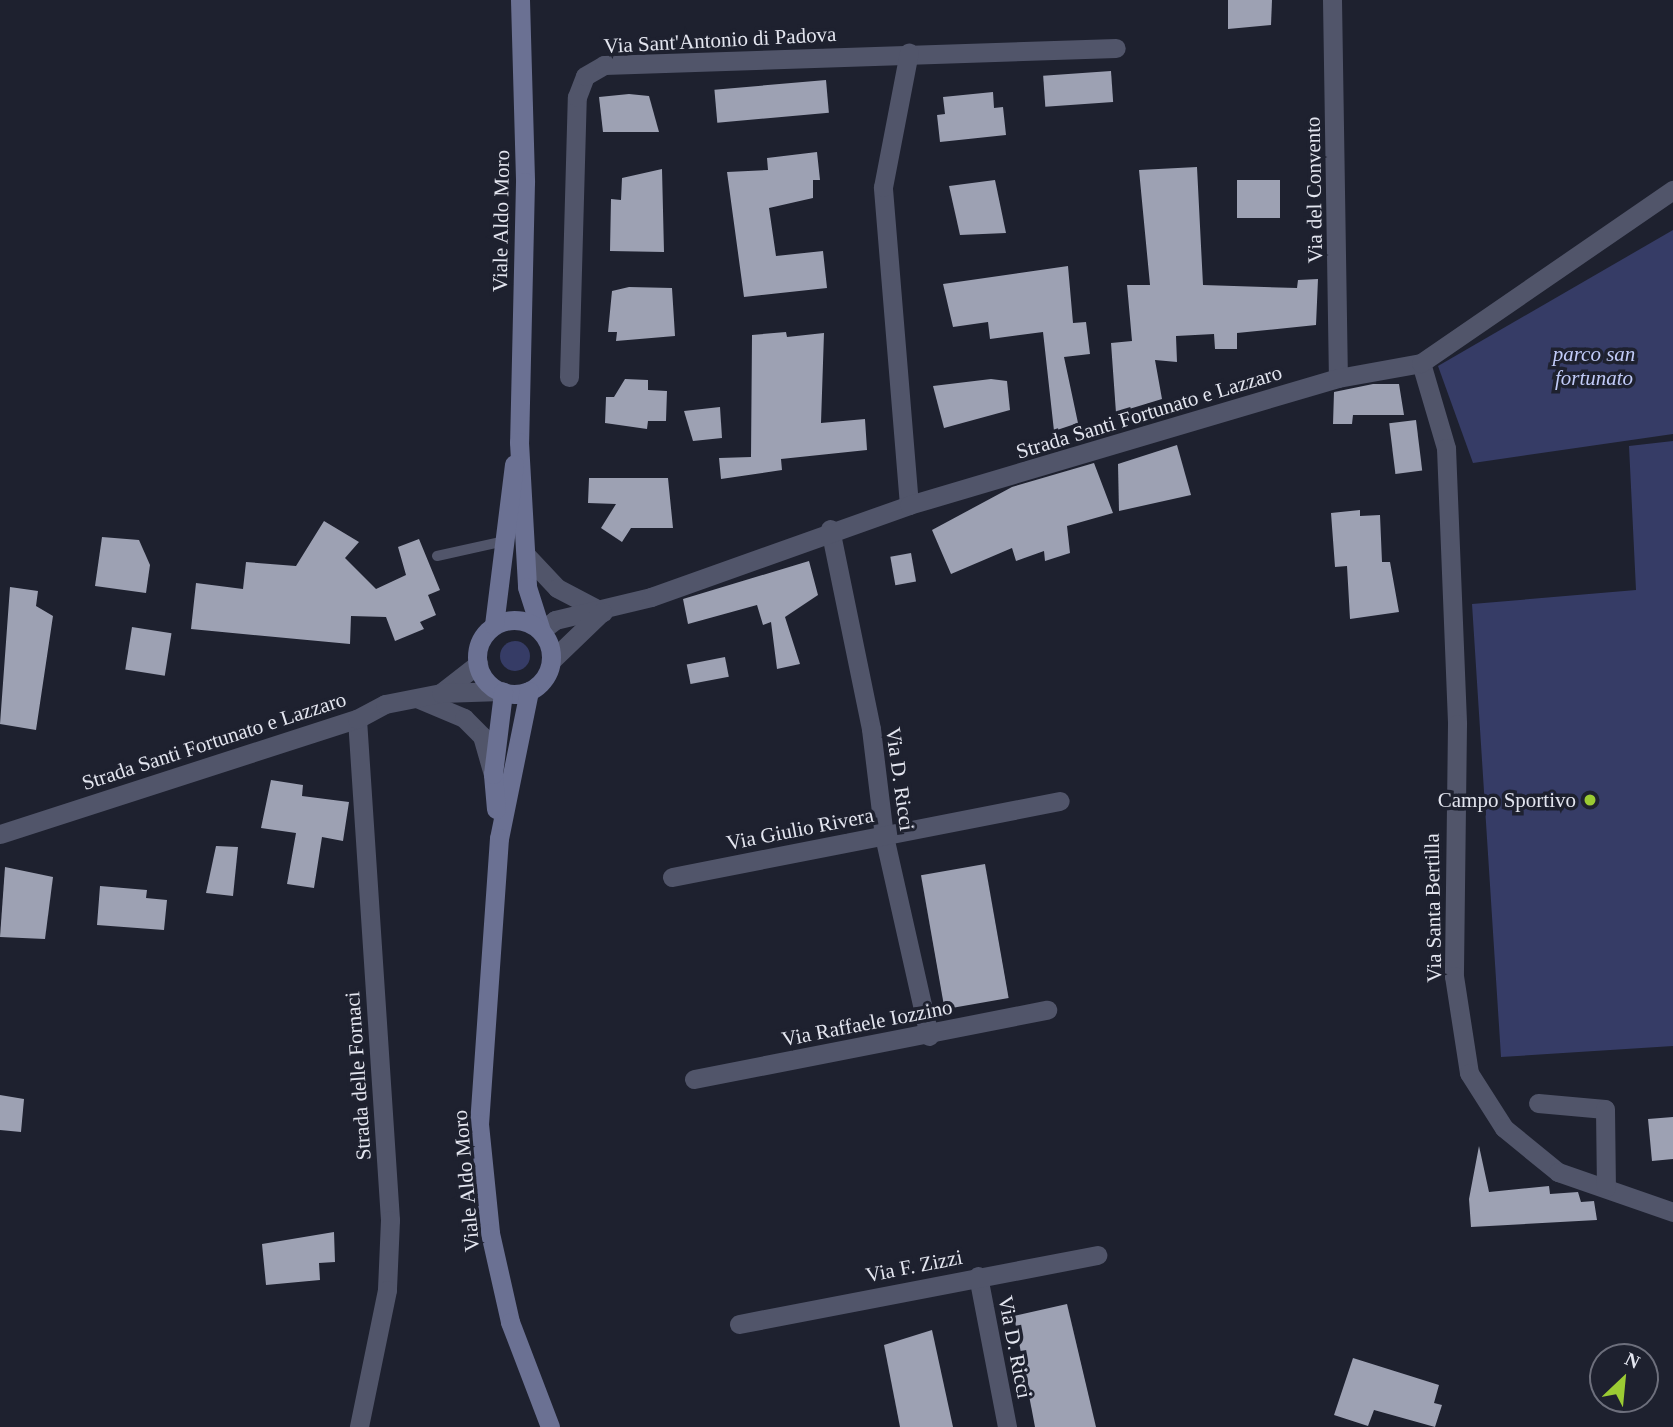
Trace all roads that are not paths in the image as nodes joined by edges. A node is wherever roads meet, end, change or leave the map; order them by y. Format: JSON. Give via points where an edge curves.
{"nodes":[{"id":1,"x":520,"y":0,"type":"edge"},
{"id":2,"x":1332,"y":0,"type":"edge"},
{"id":3,"x":1116,"y":48,"type":"dead end"},
{"id":4,"x":909,"y":52,"type":"junction"},
{"id":5,"x":1673,"y":190,"type":"edge"},
{"id":6,"x":1421,"y":363,"type":"junction"},
{"id":7,"x":569,"y":377,"type":"dead end"},
{"id":8,"x":1338,"y":378,"type":"junction"},
{"id":9,"x":519,"y":442,"type":"junction"},
{"id":10,"x":909,"y":505,"type":"junction"},
{"id":11,"x":830,"y":529,"type":"junction"},
{"id":12,"x":504,"y":541,"type":"junction"},
{"id":13,"x":526,"y":555,"type":"junction"},
{"id":14,"x":437,"y":556,"type":"dead end"},
{"id":15,"x":603,"y":611,"type":"junction"},
{"id":16,"x":494,"y":625,"type":"junction"},
{"id":17,"x":541,"y":631,"type":"junction"},
{"id":18,"x":551,"y":661,"type":"junction"},
{"id":19,"x":478,"y":664,"type":"junction"},
{"id":20,"x":529,"y":691,"type":"junction"},
{"id":21,"x":502,"y":692,"type":"junction"},
{"id":22,"x":441,"y":693,"type":"junction"},
{"id":23,"x":411,"y":698,"type":"junction"},
{"id":24,"x":357,"y":719,"type":"junction"},
{"id":25,"x":493,"y":774,"type":"junction"},
{"id":26,"x":1060,"y":801,"type":"dead end"},
{"id":27,"x":0,"y":834,"type":"edge"},
{"id":28,"x":884,"y":836,"type":"junction"},
{"id":29,"x":499,"y":838,"type":"junction"},
{"id":30,"x":672,"y":877,"type":"dead end"},
{"id":31,"x":1047,"y":1010,"type":"dead end"},
{"id":32,"x":929,"y":1036,"type":"junction"},
{"id":33,"x":694,"y":1079,"type":"dead end"},
{"id":34,"x":1538,"y":1103,"type":"dead end"},
{"id":35,"x":1606,"y":1187,"type":"junction"},
{"id":36,"x":1673,"y":1212,"type":"edge"},
{"id":37,"x":1097,"y":1255,"type":"dead end"},
{"id":38,"x":978,"y":1276,"type":"junction"},
{"id":39,"x":739,"y":1324,"type":"dead end"},
{"id":40,"x":359,"y":1427,"type":"edge"},
{"id":41,"x":550,"y":1427,"type":"edge"},
{"id":42,"x":1007,"y":1427,"type":"edge"}],
"edges":[{"from":1,"to":9,"type":"main road","name":"Viale Aldo Moro","via":[[526,182]]},
{"from":2,"to":8,"type":"street","name":"Via del Convento"},
{"from":3,"to":4,"type":"street","name":"Via Sant'Antonio di Padova"},
{"from":4,"to":7,"type":"street","name":"Via Sant'Antonio di Padova","via":[[604,65],[585,76],[577,97]]},
{"from":4,"to":10,"type":"street","via":[[883,187]]},
{"from":5,"to":6,"type":"street","name":"Strada Santi Fortunato e Lazzaro"},
{"from":6,"to":8,"type":"street","name":"Strada Santi Fortunato e Lazzaro"},
{"from":6,"to":35,"type":"street","name":"Via Santa Bertilla","via":[[1446,448],[1457,724],[1454,976],[1469,1073],[1504,1128],[1558,1172]]},
{"from":8,"to":10,"type":"street","name":"Strada Santi Fortunato e Lazzaro"},
{"from":9,"to":12,"type":"main road","name":"Viale Aldo Moro"},
{"from":9,"to":13,"type":"main road","name":"Viale Aldo Moro"},
{"from":10,"to":11,"type":"street","name":"Strada Santi Fortunato e Lazzaro"},
{"from":11,"to":15,"type":"street","name":"Strada Santi Fortunato e Lazzaro"},
{"from":11,"to":28,"type":"street","name":"Via D. Ricci"},
{"from":12,"to":13,"type":"lane"},
{"from":12,"to":14,"type":"lane"},
{"from":12,"to":16,"type":"main road","name":"Viale Aldo Moro"},
{"from":13,"to":15,"type":"street","via":[[557,588]]},
{"from":13,"to":17,"type":"main road","name":"Viale Aldo Moro","via":[[527,587]]},
{"from":15,"to":17,"type":"street","name":"Strada Santi Fortunato e Lazzaro","via":[[555,620]]},
{"from":15,"to":18,"type":"street","name":"Strada Santi Fortunato e Lazzaro"},
{"from":16,"to":17,"type":"main road","via":[[519,620]]},
{"from":16,"to":19,"type":"main road","via":[[480,642]]},
{"from":17,"to":18,"type":"main road"},
{"from":18,"to":20,"type":"main road","name":"Strada Santi Fortunato e Lazzaro","via":[[546,676]]},
{"from":19,"to":21,"type":"main road"},
{"from":19,"to":22,"type":"street","name":"Strada Santi Fortunato e Lazzaro"},
{"from":20,"to":21,"type":"main road","name":"Strada Santi Fortunato e Lazzaro"},
{"from":20,"to":29,"type":"main road","name":"Viale Aldo Moro"},
{"from":21,"to":22,"type":"street","name":"Strada Santi Fortunato e Lazzaro"},
{"from":21,"to":25,"type":"main road","name":"Viale Aldo Moro"},
{"from":22,"to":23,"type":"street","name":"Strada Santi Fortunato e Lazzaro"},
{"from":23,"to":24,"type":"street","name":"Strada Santi Fortunato e Lazzaro"},
{"from":23,"to":25,"type":"street","name":"Viale Aldo Moro","via":[[433,700],[464,718],[482,736]]},
{"from":24,"to":27,"type":"street","name":"Strada Santi Fortunato e Lazzaro"},
{"from":24,"to":40,"type":"street","name":"Strada delle Fornaci","via":[[390,1220],[387,1290]]},
{"from":25,"to":29,"type":"main road","name":"Viale Aldo Moro"},
{"from":26,"to":28,"type":"street","name":"Via Giulio Rivera"},
{"from":28,"to":30,"type":"street","name":"Via Giulio Rivera"},
{"from":28,"to":32,"type":"street","name":"Via D. Ricci"},
{"from":29,"to":41,"type":"main road","name":"Viale Aldo Moro","via":[[479,1124],[490,1233],[510,1322]]},
{"from":31,"to":32,"type":"street","name":"Via Raffaele Iozzino"},
{"from":32,"to":33,"type":"street","name":"Via Raffaele Iozzino"},
{"from":34,"to":35,"type":"street","via":[[1605,1109]]},
{"from":35,"to":36,"type":"street","name":"Via Santa Bertilla"},
{"from":37,"to":38,"type":"street","name":"Via F. Zizzi"},
{"from":38,"to":39,"type":"street","name":"Via F. Zizzi"},
{"from":38,"to":42,"type":"street","name":"Via D. Ricci"}]}
